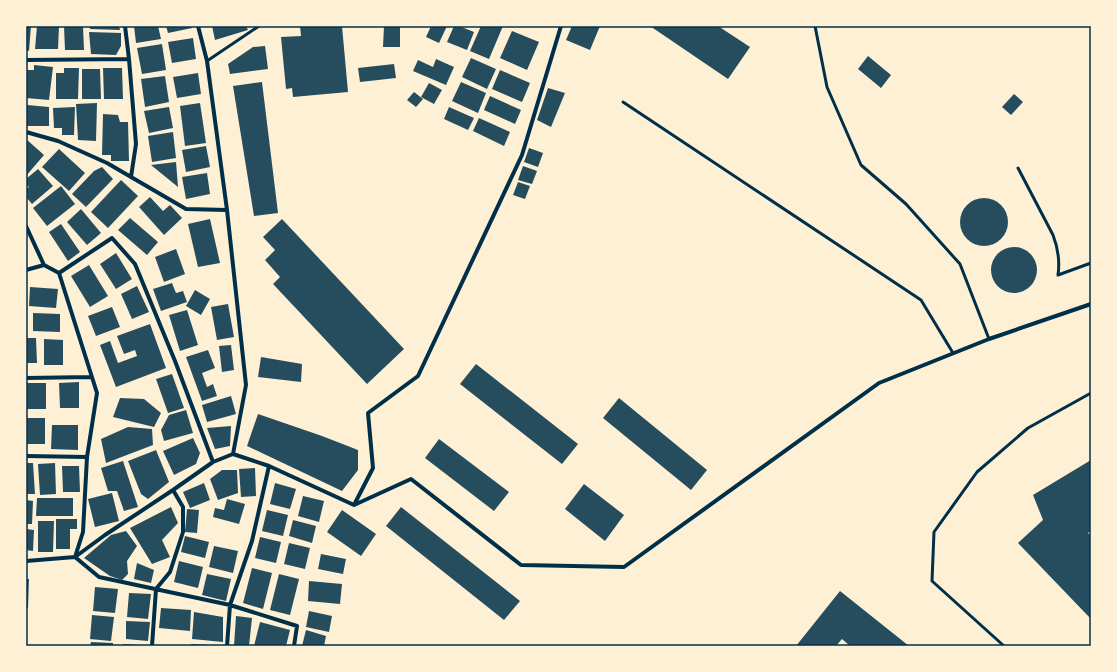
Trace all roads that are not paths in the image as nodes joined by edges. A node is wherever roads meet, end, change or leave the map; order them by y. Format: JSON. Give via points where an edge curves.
{"nodes":[{"id":1,"x":125,"y":26,"type":"edge"},
{"id":2,"x":198,"y":26,"type":"edge"},
{"id":3,"x":258,"y":26,"type":"edge"},
{"id":4,"x":561,"y":26,"type":"edge"},
{"id":5,"x":815,"y":26,"type":"edge"},
{"id":6,"x":129,"y":59,"type":"junction"},
{"id":7,"x":26,"y":60,"type":"edge"},
{"id":8,"x":207,"y":61,"type":"junction"},
{"id":9,"x":623,"y":102,"type":"dead end"},
{"id":10,"x":26,"y":132,"type":"edge"},
{"id":11,"x":1018,"y":168,"type":"dead end"},
{"id":12,"x":132,"y":177,"type":"junction"},
{"id":13,"x":227,"y":210,"type":"junction"},
{"id":14,"x":26,"y":226,"type":"edge"},
{"id":15,"x":1091,"y":263,"type":"edge"},
{"id":16,"x":44,"y":265,"type":"junction"},
{"id":17,"x":26,"y":270,"type":"edge"},
{"id":18,"x":60,"y":274,"type":"junction"},
{"id":19,"x":1091,"y":304,"type":"edge"},
{"id":20,"x":989,"y":339,"type":"junction"},
{"id":21,"x":953,"y":353,"type":"junction"},
{"id":22,"x":92,"y":377,"type":"junction"},
{"id":23,"x":26,"y":378,"type":"edge"},
{"id":24,"x":1091,"y":394,"type":"edge"},
{"id":25,"x":233,"y":454,"type":"junction"},
{"id":26,"x":26,"y":456,"type":"edge"},
{"id":27,"x":87,"y":457,"type":"junction"},
{"id":28,"x":213,"y":462,"type":"junction"},
{"id":29,"x":269,"y":466,"type":"junction"},
{"id":30,"x":173,"y":490,"type":"junction"},
{"id":31,"x":354,"y":505,"type":"junction"},
{"id":32,"x":75,"y":557,"type":"junction"},
{"id":33,"x":26,"y":561,"type":"edge"},
{"id":34,"x":156,"y":589,"type":"junction"},
{"id":35,"x":230,"y":605,"type":"junction"},
{"id":36,"x":152,"y":646,"type":"edge"},
{"id":37,"x":227,"y":646,"type":"edge"},
{"id":38,"x":294,"y":646,"type":"edge"},
{"id":39,"x":1004,"y":646,"type":"edge"}],
"edges":[{"from":1,"to":6,"type":"street"},
{"from":2,"to":8,"type":"street"},
{"from":3,"to":8,"type":"lane"},
{"from":4,"to":31,"type":"street","via":[[522,155],[418,376],[368,413],[373,468]]},
{"from":5,"to":20,"type":"lane","via":[[827,87],[861,165],[906,204],[960,264]]},
{"from":6,"to":7,"type":"street"},
{"from":6,"to":12,"type":"street","via":[[136,144]]},
{"from":8,"to":13,"type":"street"},
{"from":9,"to":21,"type":"lane","via":[[921,300]]},
{"from":10,"to":12,"type":"street","via":[[58,141]]},
{"from":11,"to":15,"type":"lane","via":[[1058,246],[1058,274]]},
{"from":12,"to":13,"type":"street","via":[[186,209]]},
{"from":13,"to":25,"type":"street","via":[[246,385]]},
{"from":14,"to":16,"type":"street"},
{"from":16,"to":17,"type":"street"},
{"from":16,"to":18,"type":"street"},
{"from":18,"to":22,"type":"street"},
{"from":18,"to":28,"type":"street","via":[[112,238],[135,264]]},
{"from":19,"to":20,"type":"street"},
{"from":20,"to":21,"type":"street"},
{"from":21,"to":31,"type":"street","via":[[879,383],[624,567],[521,566],[411,479]]},
{"from":22,"to":23,"type":"street"},
{"from":22,"to":27,"type":"street","via":[[97,393]]},
{"from":24,"to":39,"type":"lane","via":[[1028,428],[977,472],[934,532],[932,581]]},
{"from":25,"to":28,"type":"street"},
{"from":25,"to":29,"type":"street"},
{"from":26,"to":27,"type":"street"},
{"from":27,"to":32,"type":"street","via":[[83,532]]},
{"from":28,"to":30,"type":"street"},
{"from":29,"to":31,"type":"street"},
{"from":29,"to":35,"type":"street","via":[[252,540]]},
{"from":30,"to":32,"type":"street"},
{"from":30,"to":34,"type":"street","via":[[183,507],[183,532],[170,572]]},
{"from":32,"to":33,"type":"street"},
{"from":32,"to":34,"type":"street","via":[[100,577]]},
{"from":34,"to":35,"type":"street"},
{"from":34,"to":36,"type":"street"},
{"from":35,"to":37,"type":"street"},
{"from":35,"to":38,"type":"street","via":[[297,626]]}]}
